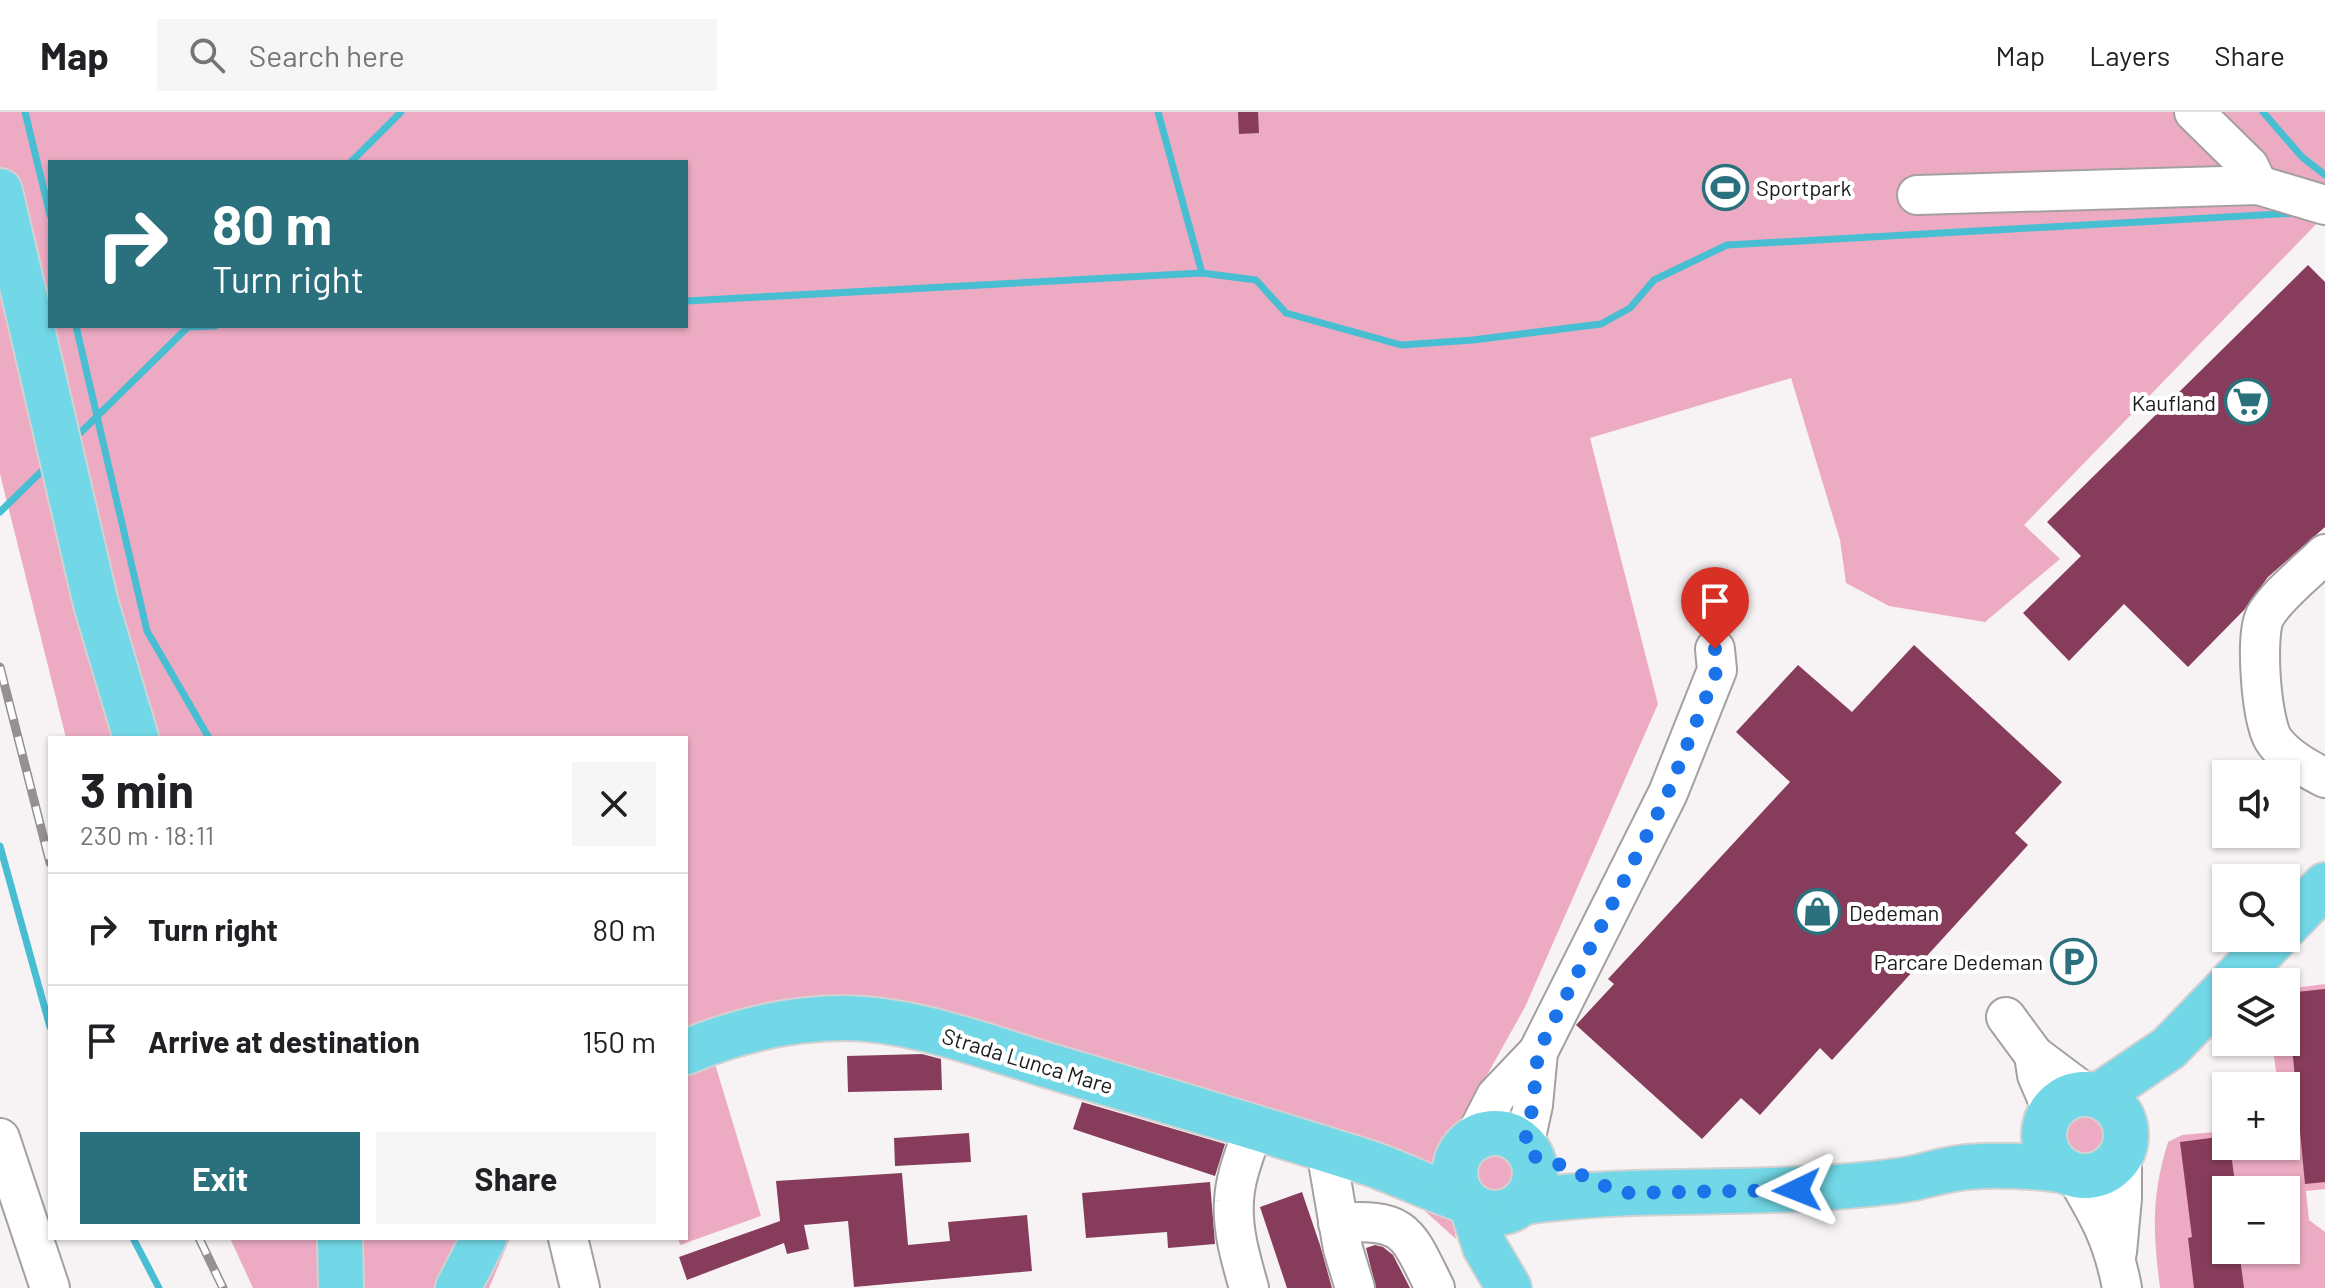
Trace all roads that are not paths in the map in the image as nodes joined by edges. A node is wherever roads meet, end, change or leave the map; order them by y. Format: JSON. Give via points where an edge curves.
{"nodes":[{"id":1,"x":2194,"y":112,"type":"edge"},
{"id":2,"x":2258,"y":185,"type":"junction"},
{"id":3,"x":0,"y":191,"type":"edge"},
{"id":4,"x":1917,"y":195,"type":"dead end"},
{"id":5,"x":2325,"y":205,"type":"edge"},
{"id":6,"x":2325,"y":554,"type":"edge"},
{"id":7,"x":1715,"y":649,"type":"dead end"},
{"id":8,"x":135,"y":736,"type":"edge"},
{"id":9,"x":2325,"y":778,"type":"edge"},
{"id":10,"x":2325,"y":885,"type":"edge"},
{"id":11,"x":2300,"y":911,"type":"edge"},
{"id":12,"x":2261,"y":952,"type":"edge"},
{"id":13,"x":2246,"y":968,"type":"edge"},
{"id":14,"x":2212,"y":1003,"type":"edge"},
{"id":15,"x":2006,"y":1017,"type":"dead end"},
{"id":16,"x":2169,"y":1048,"type":"junction"},
{"id":17,"x":688,"y":1051,"type":"edge"},
{"id":18,"x":1538,"y":1052,"type":"junction"},
{"id":19,"x":2071,"y":1104,"type":"junction"},
{"id":20,"x":1254,"y":1127,"type":"junction"},
{"id":21,"x":0,"y":1138,"type":"edge"},
{"id":22,"x":1469,"y":1144,"type":"junction"},
{"id":23,"x":2124,"y":1146,"type":"junction"},
{"id":24,"x":1529,"y":1151,"type":"junction"},
{"id":25,"x":1346,"y":1156,"type":"junction"},
{"id":26,"x":1965,"y":1167,"type":"junction"},
{"id":27,"x":2070,"y":1173,"type":"junction"},
{"id":28,"x":1620,"y":1193,"type":"junction"},
{"id":29,"x":1468,"y":1203,"type":"junction"},
{"id":30,"x":1520,"y":1204,"type":"junction"},
{"id":31,"x":1338,"y":1223,"type":"junction"},
{"id":32,"x":444,"y":1240,"type":"edge"},
{"id":33,"x":483,"y":1240,"type":"edge"},
{"id":34,"x":568,"y":1240,"type":"edge"},
{"id":35,"x":2119,"y":1274,"type":"edge"},
{"id":36,"x":50,"y":1288,"type":"edge"},
{"id":37,"x":458,"y":1288,"type":"edge"},
{"id":38,"x":580,"y":1288,"type":"edge"},
{"id":39,"x":1249,"y":1288,"type":"edge"},
{"id":40,"x":1355,"y":1288,"type":"edge"},
{"id":41,"x":1435,"y":1288,"type":"edge"},
{"id":42,"x":1509,"y":1288,"type":"edge"},
{"id":43,"x":1518,"y":1288,"type":"edge"}],
"edges":[{"from":1,"to":2,"type":"street","via":[[2249,166]]},
{"from":2,"to":4,"type":"street"},
{"from":2,"to":5,"type":"street"},
{"from":3,"to":8,"type":"main road","via":[[96,604]]},
{"from":6,"to":9,"type":"street","via":[[2266,615],[2260,633],[2265,717],[2259,739]]},
{"from":7,"to":18,"type":"street","via":[[1717,670],[1668,793]]},
{"from":10,"to":11,"type":"main road"},
{"from":12,"to":13,"type":"main road"},
{"from":14,"to":16,"type":"main road"},
{"from":15,"to":19,"type":"street"},
{"from":16,"to":19,"type":"main road"},
{"from":16,"to":23,"type":"main road"},
{"from":17,"to":20,"type":"main road","name":"Strada Lunca Mare","via":[[731,1035],[806,1020],[885,1021]]},
{"from":18,"to":22,"type":"street","via":[[1496,1096]]},
{"from":18,"to":24,"type":"street"},
{"from":19,"to":23,"type":"main road","via":[[2117,1109],[2125,1126]]},
{"from":19,"to":26,"type":"main road","via":[[2009,1147]]},
{"from":19,"to":27,"type":"main road","via":[[2044,1130],[2054,1163]]},
{"from":20,"to":25,"type":"main road","name":"Strada Lunca Mare"},
{"from":20,"to":39,"type":"street","via":[[1234,1199]]},
{"from":21,"to":36,"type":"street"},
{"from":22,"to":24,"type":"main road","via":[[1483,1135],[1502,1134]]},
{"from":22,"to":25,"type":"main road","name":"Strada Lunca Mare","via":[[1422,1157]]},
{"from":22,"to":29,"type":"main road","via":[[1459,1155],[1454,1174]]},
{"from":23,"to":27,"type":"main road","via":[[2101,1173]]},
{"from":23,"to":35,"type":"street"},
{"from":24,"to":28,"type":"main road"},
{"from":24,"to":30,"type":"main road","via":[[1535,1178]]},
{"from":25,"to":29,"type":"main road","name":"Strada Lunca Mare"},
{"from":25,"to":31,"type":"street"},
{"from":26,"to":27,"type":"main road","via":[[2015,1165]]},
{"from":26,"to":28,"type":"main road","via":[[1838,1187]]},
{"from":27,"to":35,"type":"street","via":[[2102,1220]]},
{"from":28,"to":30,"type":"main road"},
{"from":29,"to":30,"type":"main road","via":[[1495,1214]]},
{"from":29,"to":42,"type":"main road"},
{"from":30,"to":43,"type":"main road"},
{"from":31,"to":40,"type":"street"},
{"from":31,"to":41,"type":"street","via":[[1382,1223],[1399,1230],[1410,1238]]},
{"from":32,"to":37,"type":"main road","via":[[454,1256]]},
{"from":33,"to":37,"type":"main road"},
{"from":34,"to":38,"type":"street"}]}
